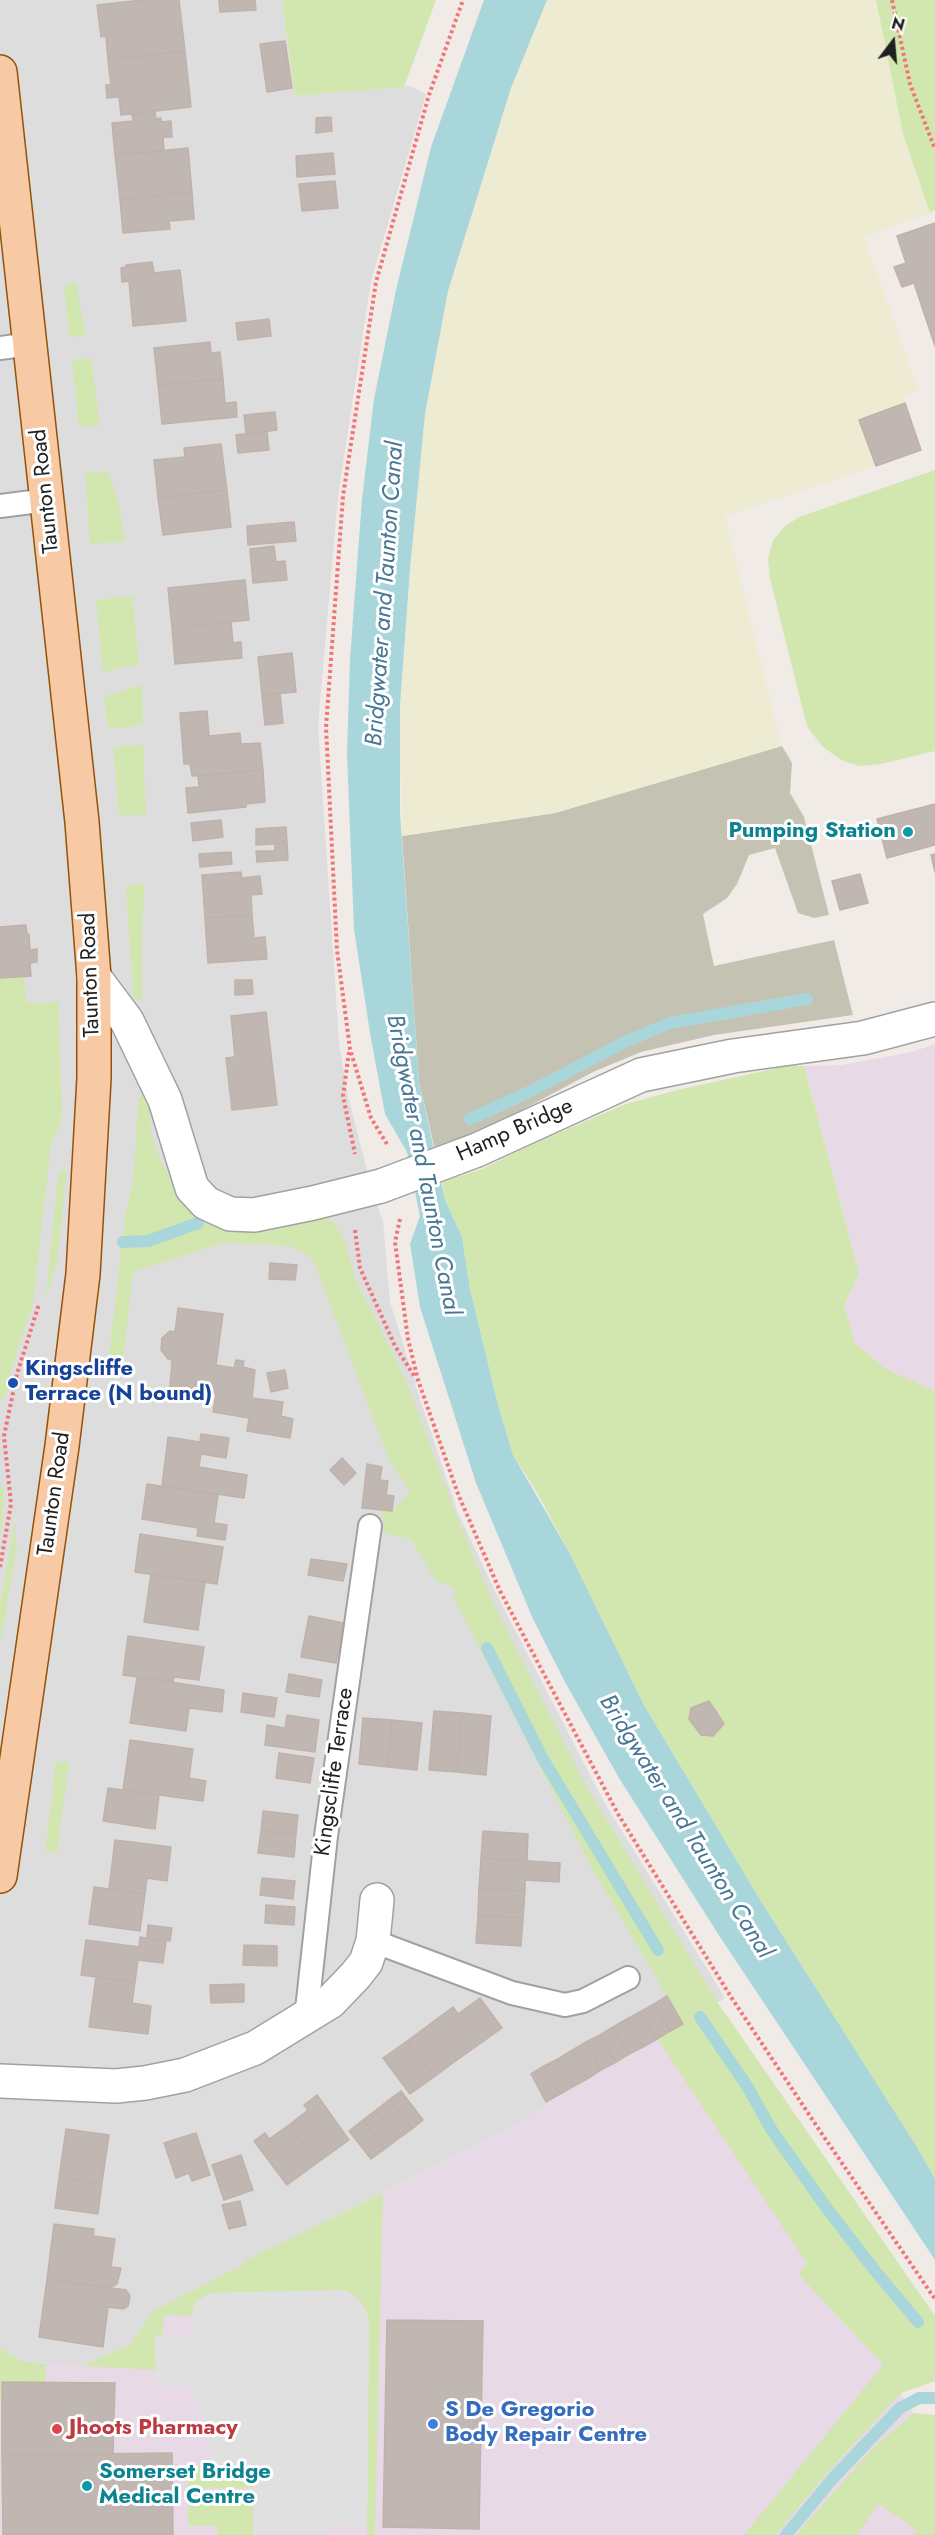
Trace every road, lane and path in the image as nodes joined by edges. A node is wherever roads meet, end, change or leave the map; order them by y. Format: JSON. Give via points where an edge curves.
{"nodes":[{"id":1,"x":463,"y":0,"type":"edge"},
{"id":2,"x":892,"y":0,"type":"edge"},
{"id":3,"x":0,"y":72,"type":"edge"},
{"id":4,"x":935,"y":148,"type":"edge"},
{"id":5,"x":15,"y":346,"type":"edge"},
{"id":6,"x":47,"y":500,"type":"junction"},
{"id":7,"x":0,"y":506,"type":"edge"},
{"id":8,"x":94,"y":977,"type":"junction"},
{"id":9,"x":935,"y":1019,"type":"edge"},
{"id":10,"x":388,"y":1146,"type":"dead end"},
{"id":11,"x":404,"y":1213,"type":"dead end"},
{"id":12,"x":40,"y":1292,"type":"dead end"},
{"id":13,"x":2,"y":1436,"type":"edge"},
{"id":14,"x":370,"y":1526,"type":"dead end"},
{"id":15,"x":0,"y":1567,"type":"edge"},
{"id":16,"x":2,"y":1841,"type":"edge"},
{"id":17,"x":0,"y":1876,"type":"edge"},
{"id":18,"x":377,"y":1900,"type":"dead end"},
{"id":19,"x":374,"y":1941,"type":"junction"},
{"id":20,"x":628,"y":1978,"type":"dead end"},
{"id":21,"x":306,"y":2019,"type":"junction"},
{"id":22,"x":0,"y":2081,"type":"edge"},
{"id":23,"x":935,"y":2299,"type":"edge"}],
"edges":[{"from":1,"to":10,"type":"path","via":[[429,95],[376,282],[343,496],[326,727],[337,950],[350,1049],[370,1118]]},
{"from":2,"to":4,"type":"path","via":[[910,84]]},
{"from":3,"to":5,"type":"main road","name":"Taunton Road"},
{"from":5,"to":6,"type":"main road","name":"Taunton Road"},
{"from":6,"to":7,"type":"lane"},
{"from":6,"to":8,"type":"main road","name":"Taunton Road","via":[[82,822]]},
{"from":8,"to":9,"type":"street","name":"Hamp Bridge","bridge":true,"via":[[127,1021],[165,1100],[192,1188],[206,1203],[230,1214],[254,1215],[371,1189],[477,1150],[641,1075],[733,1056],[863,1038]]},
{"from":8,"to":16,"type":"main road","name":"Taunton Road","via":[[94,1099],[83,1274],[62,1446]]},
{"from":11,"to":23,"type":"path","via":[[398,1222],[395,1242],[408,1339],[418,1380],[458,1494],[500,1592],[607,1794],[731,1996]]},
{"from":12,"to":13,"type":"path"},
{"from":13,"to":15,"type":"path","via":[[11,1504]]},
{"from":14,"to":21,"type":"lane","name":"Kingscliffe Terrace","via":[[326,1836]]},
{"from":16,"to":17,"type":"main road","name":"Taunton Road"},
{"from":18,"to":19,"type":"street"},
{"from":19,"to":20,"type":"lane","via":[[512,1993],[565,2005],[583,2001]]},
{"from":19,"to":21,"type":"street","via":[[355,1976],[330,2002]]},
{"from":21,"to":22,"type":"street","via":[[255,2049],[185,2075],[116,2086]]}]}
